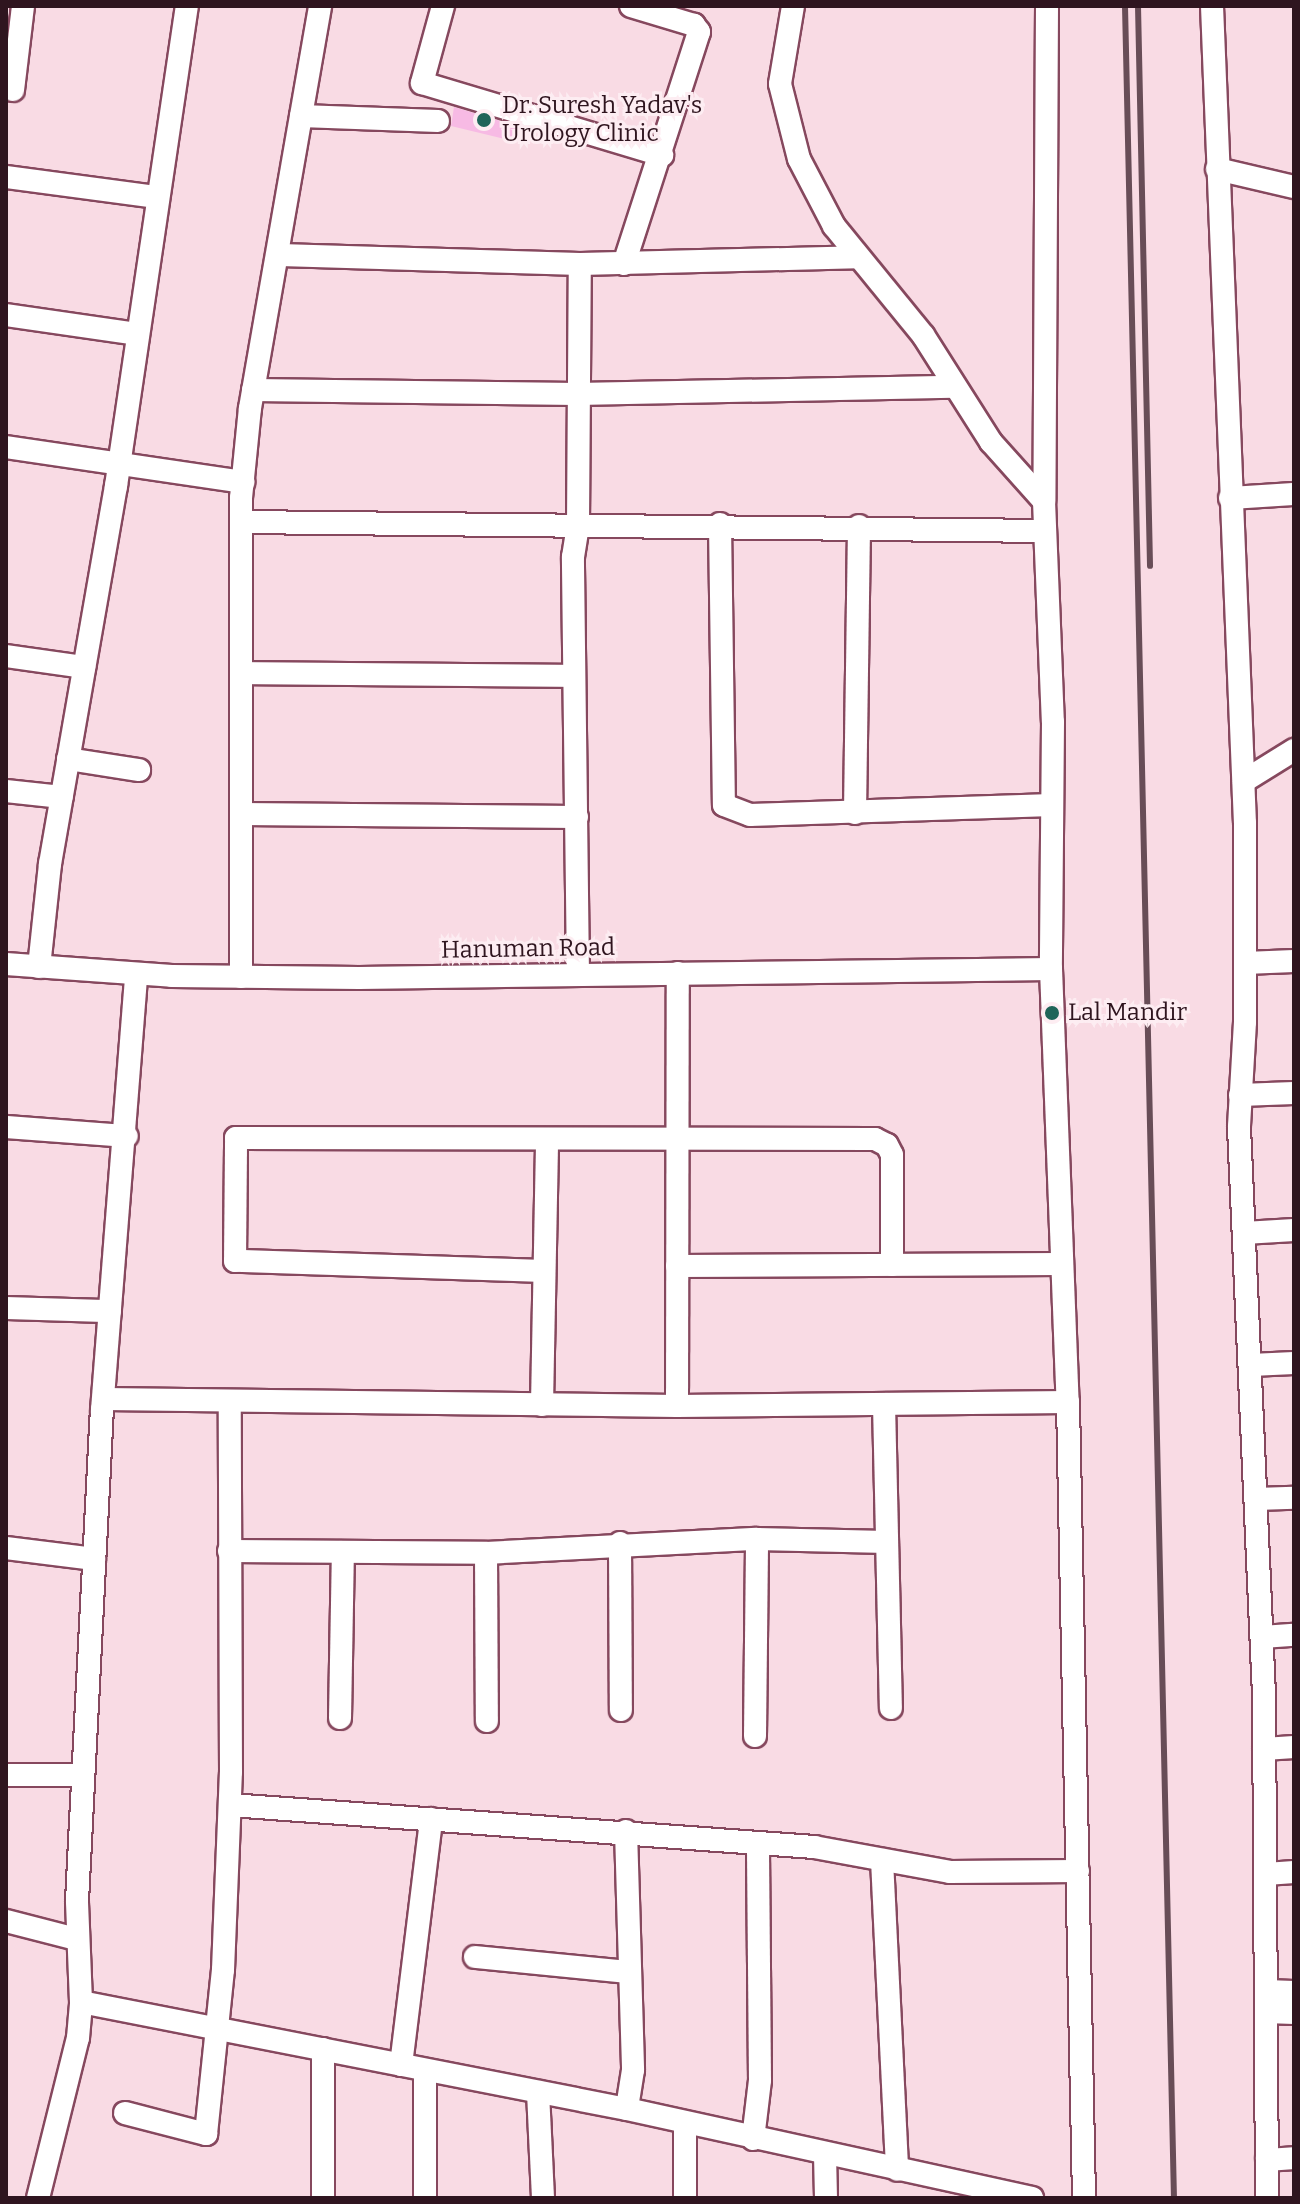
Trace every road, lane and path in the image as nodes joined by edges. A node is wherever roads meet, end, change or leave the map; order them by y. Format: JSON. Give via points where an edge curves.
{"nodes":[{"id":1,"x":23,"y":6,"type":"edge"},
{"id":2,"x":187,"y":6,"type":"edge"},
{"id":3,"x":320,"y":6,"type":"edge"},
{"id":4,"x":443,"y":6,"type":"edge"},
{"id":5,"x":631,"y":6,"type":"edge"},
{"id":6,"x":793,"y":6,"type":"edge"},
{"id":7,"x":1047,"y":6,"type":"edge"},
{"id":8,"x":1212,"y":6,"type":"edge"},
{"id":9,"x":13,"y":90,"type":"dead end"},
{"id":10,"x":301,"y":116,"type":"junction"},
{"id":11,"x":438,"y":121,"type":"dead end"},
{"id":12,"x":662,"y":155,"type":"junction"},
{"id":13,"x":1217,"y":169,"type":"junction"},
{"id":14,"x":6,"y":177,"type":"edge"},
{"id":15,"x":1294,"y":187,"type":"edge"},
{"id":16,"x":156,"y":197,"type":"junction"},
{"id":17,"x":280,"y":255,"type":"junction"},
{"id":18,"x":857,"y":257,"type":"junction"},
{"id":19,"x":580,"y":264,"type":"junction"},
{"id":20,"x":624,"y":264,"type":"junction"},
{"id":21,"x":6,"y":315,"type":"edge"},
{"id":22,"x":138,"y":334,"type":"junction"},
{"id":23,"x":953,"y":387,"type":"junction"},
{"id":24,"x":253,"y":390,"type":"junction"},
{"id":25,"x":577,"y":394,"type":"junction"},
{"id":26,"x":6,"y":447,"type":"edge"},
{"id":27,"x":118,"y":465,"type":"junction"},
{"id":28,"x":243,"y":482,"type":"junction"},
{"id":29,"x":1294,"y":494,"type":"edge"},
{"id":30,"x":1230,"y":498,"type":"junction"},
{"id":31,"x":1044,"y":501,"type":"junction"},
{"id":32,"x":241,"y":522,"type":"junction"},
{"id":33,"x":578,"y":524,"type":"junction"},
{"id":34,"x":720,"y":524,"type":"junction"},
{"id":35,"x":859,"y":526,"type":"junction"},
{"id":36,"x":1045,"y":531,"type":"junction"},
{"id":37,"x":6,"y":656,"type":"edge"},
{"id":38,"x":84,"y":667,"type":"junction"},
{"id":39,"x":242,"y":673,"type":"junction"},
{"id":40,"x":574,"y":676,"type":"junction"},
{"id":41,"x":1294,"y":750,"type":"edge"},
{"id":42,"x":68,"y":759,"type":"junction"},
{"id":43,"x":139,"y":770,"type":"dead end"},
{"id":44,"x":1244,"y":781,"type":"junction"},
{"id":45,"x":6,"y":791,"type":"edge"},
{"id":46,"x":62,"y":797,"type":"junction"},
{"id":47,"x":1052,"y":805,"type":"junction"},
{"id":48,"x":855,"y":813,"type":"junction"},
{"id":49,"x":241,"y":814,"type":"junction"},
{"id":50,"x":577,"y":817,"type":"junction"},
{"id":51,"x":1294,"y":961,"type":"edge"},
{"id":52,"x":1245,"y":963,"type":"junction"},
{"id":53,"x":6,"y":964,"type":"edge"},
{"id":54,"x":39,"y":967,"type":"junction"},
{"id":55,"x":1051,"y":969,"type":"junction"},
{"id":56,"x":678,"y":973,"type":"junction"},
{"id":57,"x":136,"y":974,"type":"junction"},
{"id":58,"x":578,"y":975,"type":"junction"},
{"id":59,"x":241,"y":977,"type":"junction"},
{"id":60,"x":1294,"y":1093,"type":"edge"},
{"id":61,"x":1240,"y":1095,"type":"junction"},
{"id":62,"x":6,"y":1127,"type":"edge"},
{"id":63,"x":127,"y":1136,"type":"junction"},
{"id":64,"x":679,"y":1139,"type":"junction"},
{"id":65,"x":547,"y":1142,"type":"junction"},
{"id":66,"x":1294,"y":1230,"type":"edge"},
{"id":67,"x":1244,"y":1233,"type":"junction"},
{"id":68,"x":1060,"y":1264,"type":"junction"},
{"id":69,"x":892,"y":1265,"type":"junction"},
{"id":70,"x":677,"y":1266,"type":"junction"},
{"id":71,"x":544,"y":1271,"type":"junction"},
{"id":72,"x":6,"y":1308,"type":"edge"},
{"id":73,"x":110,"y":1311,"type":"junction"},
{"id":74,"x":1294,"y":1363,"type":"edge"},
{"id":75,"x":1251,"y":1365,"type":"junction"},
{"id":76,"x":104,"y":1399,"type":"junction"},
{"id":77,"x":230,"y":1401,"type":"junction"},
{"id":78,"x":1068,"y":1402,"type":"junction"},
{"id":79,"x":884,"y":1404,"type":"junction"},
{"id":80,"x":542,"y":1405,"type":"junction"},
{"id":81,"x":677,"y":1406,"type":"junction"},
{"id":82,"x":1294,"y":1498,"type":"edge"},
{"id":83,"x":1256,"y":1499,"type":"junction"},
{"id":84,"x":757,"y":1539,"type":"junction"},
{"id":85,"x":887,"y":1542,"type":"junction"},
{"id":86,"x":620,"y":1543,"type":"junction"},
{"id":87,"x":6,"y":1548,"type":"edge"},
{"id":88,"x":229,"y":1551,"type":"junction"},
{"id":89,"x":343,"y":1552,"type":"junction"},
{"id":90,"x":486,"y":1553,"type":"junction"},
{"id":91,"x":94,"y":1559,"type":"junction"},
{"id":92,"x":1294,"y":1635,"type":"edge"},
{"id":93,"x":1262,"y":1637,"type":"junction"},
{"id":94,"x":891,"y":1708,"type":"dead end"},
{"id":95,"x":621,"y":1710,"type":"dead end"},
{"id":96,"x":340,"y":1718,"type":"dead end"},
{"id":97,"x":487,"y":1721,"type":"dead end"},
{"id":98,"x":755,"y":1736,"type":"dead end"},
{"id":99,"x":1294,"y":1747,"type":"edge"},
{"id":100,"x":1264,"y":1749,"type":"junction"},
{"id":101,"x":6,"y":1775,"type":"edge"},
{"id":102,"x":83,"y":1775,"type":"junction"},
{"id":103,"x":230,"y":1805,"type":"junction"},
{"id":104,"x":431,"y":1819,"type":"junction"},
{"id":105,"x":626,"y":1831,"type":"junction"},
{"id":106,"x":758,"y":1843,"type":"junction"},
{"id":107,"x":882,"y":1860,"type":"junction"},
{"id":108,"x":1078,"y":1871,"type":"junction"},
{"id":109,"x":1294,"y":1872,"type":"edge"},
{"id":110,"x":1266,"y":1874,"type":"junction"},
{"id":111,"x":6,"y":1921,"type":"edge"},
{"id":112,"x":76,"y":1939,"type":"junction"},
{"id":113,"x":475,"y":1957,"type":"dead end"},
{"id":114,"x":627,"y":1972,"type":"junction"},
{"id":115,"x":1294,"y":1992,"type":"edge"},
{"id":116,"x":81,"y":2002,"type":"junction"},
{"id":117,"x":1266,"y":2002,"type":"junction"},
{"id":118,"x":1294,"y":2013,"type":"edge"},
{"id":119,"x":216,"y":2028,"type":"junction"},
{"id":120,"x":323,"y":2049,"type":"junction"},
{"id":121,"x":401,"y":2065,"type":"junction"},
{"id":122,"x":425,"y":2070,"type":"junction"},
{"id":123,"x":538,"y":2092,"type":"junction"},
{"id":124,"x":627,"y":2109,"type":"junction"},
{"id":125,"x":125,"y":2113,"type":"dead end"},
{"id":126,"x":685,"y":2123,"type":"junction"},
{"id":127,"x":753,"y":2139,"type":"junction"},
{"id":128,"x":825,"y":2154,"type":"junction"},
{"id":129,"x":1294,"y":2158,"type":"edge"},
{"id":130,"x":1267,"y":2160,"type":"junction"},
{"id":131,"x":897,"y":2170,"type":"junction"},
{"id":132,"x":38,"y":2198,"type":"edge"},
{"id":133,"x":323,"y":2198,"type":"edge"},
{"id":134,"x":425,"y":2198,"type":"edge"},
{"id":135,"x":543,"y":2198,"type":"edge"},
{"id":136,"x":685,"y":2198,"type":"edge"},
{"id":137,"x":826,"y":2198,"type":"edge"},
{"id":138,"x":1032,"y":2198,"type":"edge"},
{"id":139,"x":1084,"y":2198,"type":"edge"},
{"id":140,"x":1267,"y":2198,"type":"edge"}],
"edges":[{"from":1,"to":9,"type":"street"},
{"from":2,"to":16,"type":"street"},
{"from":3,"to":10,"type":"street"},
{"from":4,"to":12,"type":"street","via":[[422,83]]},
{"from":5,"to":12,"type":"street","via":[[694,25],[699,32]]},
{"from":6,"to":18,"type":"street","via":[[780,84],[787,119],[804,169]]},
{"from":7,"to":31,"type":"street"},
{"from":8,"to":13,"type":"street"},
{"from":10,"to":11,"type":"street"},
{"from":10,"to":17,"type":"street"},
{"from":12,"to":20,"type":"street"},
{"from":13,"to":15,"type":"street"},
{"from":13,"to":30,"type":"street"},
{"from":14,"to":16,"type":"street"},
{"from":16,"to":22,"type":"street"},
{"from":17,"to":19,"type":"street"},
{"from":17,"to":24,"type":"street"},
{"from":18,"to":20,"type":"street"},
{"from":18,"to":23,"type":"street","via":[[923,335]]},
{"from":19,"to":20,"type":"street"},
{"from":19,"to":25,"type":"street"},
{"from":21,"to":22,"type":"street"},
{"from":22,"to":27,"type":"street"},
{"from":23,"to":25,"type":"street"},
{"from":23,"to":31,"type":"street","via":[[991,442]]},
{"from":24,"to":25,"type":"street"},
{"from":24,"to":28,"type":"street"},
{"from":25,"to":33,"type":"street"},
{"from":26,"to":27,"type":"street"},
{"from":27,"to":28,"type":"street"},
{"from":27,"to":38,"type":"street"},
{"from":28,"to":32,"type":"street"},
{"from":29,"to":30,"type":"street"},
{"from":30,"to":44,"type":"street"},
{"from":31,"to":36,"type":"street"},
{"from":32,"to":33,"type":"street"},
{"from":32,"to":39,"type":"street"},
{"from":33,"to":34,"type":"street"},
{"from":33,"to":40,"type":"street"},
{"from":34,"to":35,"type":"street"},
{"from":34,"to":48,"type":"street","via":[[724,805],[750,815]]},
{"from":35,"to":36,"type":"street"},
{"from":35,"to":48,"type":"street"},
{"from":36,"to":47,"type":"street"},
{"from":37,"to":38,"type":"street"},
{"from":38,"to":42,"type":"street"},
{"from":39,"to":40,"type":"street"},
{"from":39,"to":49,"type":"street"},
{"from":40,"to":50,"type":"street"},
{"from":41,"to":44,"type":"street"},
{"from":42,"to":43,"type":"street"},
{"from":42,"to":46,"type":"street"},
{"from":44,"to":52,"type":"street"},
{"from":45,"to":46,"type":"street"},
{"from":46,"to":54,"type":"street"},
{"from":47,"to":48,"type":"street"},
{"from":47,"to":55,"type":"street"},
{"from":49,"to":50,"type":"street"},
{"from":49,"to":59,"type":"street"},
{"from":50,"to":58,"type":"street"},
{"from":51,"to":52,"type":"street"},
{"from":52,"to":61,"type":"street"},
{"from":53,"to":54,"type":"street","name":"Hanuman Road"},
{"from":54,"to":57,"type":"street","name":"Hanuman Road"},
{"from":55,"to":56,"type":"street","name":"Hanuman Road"},
{"from":55,"to":68,"type":"street"},
{"from":56,"to":58,"type":"street","name":"Hanuman Road"},
{"from":56,"to":64,"type":"street"},
{"from":57,"to":59,"type":"street","name":"Hanuman Road"},
{"from":57,"to":63,"type":"street"},
{"from":58,"to":59,"type":"street","name":"Hanuman Road"},
{"from":60,"to":61,"type":"street"},
{"from":61,"to":67,"type":"street"},
{"from":62,"to":63,"type":"street"},
{"from":63,"to":73,"type":"street"},
{"from":64,"to":65,"type":"street"},
{"from":64,"to":69,"type":"street","via":[[875,1139],[887,1145],[894,1171]]},
{"from":64,"to":70,"type":"street"},
{"from":65,"to":71,"type":"street"},
{"from":65,"to":71,"type":"street","via":[[236,1138],[235,1261]]},
{"from":66,"to":67,"type":"street"},
{"from":67,"to":75,"type":"street"},
{"from":68,"to":69,"type":"street"},
{"from":68,"to":78,"type":"street"},
{"from":69,"to":70,"type":"street"},
{"from":70,"to":81,"type":"street"},
{"from":71,"to":80,"type":"street"},
{"from":72,"to":73,"type":"street"},
{"from":73,"to":76,"type":"street"},
{"from":74,"to":75,"type":"street"},
{"from":75,"to":83,"type":"street"},
{"from":76,"to":77,"type":"street"},
{"from":76,"to":91,"type":"street"},
{"from":77,"to":80,"type":"street"},
{"from":77,"to":88,"type":"street"},
{"from":78,"to":79,"type":"street"},
{"from":78,"to":108,"type":"street"},
{"from":79,"to":81,"type":"street"},
{"from":79,"to":85,"type":"street"},
{"from":80,"to":81,"type":"street"},
{"from":82,"to":83,"type":"street"},
{"from":83,"to":93,"type":"street"},
{"from":84,"to":85,"type":"street"},
{"from":84,"to":86,"type":"street"},
{"from":84,"to":98,"type":"street"},
{"from":85,"to":94,"type":"street"},
{"from":86,"to":90,"type":"street"},
{"from":86,"to":95,"type":"street"},
{"from":87,"to":91,"type":"street"},
{"from":88,"to":89,"type":"street"},
{"from":88,"to":103,"type":"street"},
{"from":89,"to":90,"type":"street"},
{"from":89,"to":96,"type":"street"},
{"from":90,"to":97,"type":"street"},
{"from":91,"to":102,"type":"street"},
{"from":92,"to":93,"type":"street"},
{"from":93,"to":100,"type":"street"},
{"from":99,"to":100,"type":"street"},
{"from":100,"to":110,"type":"street"},
{"from":101,"to":102,"type":"street"},
{"from":102,"to":112,"type":"street"},
{"from":103,"to":104,"type":"street"},
{"from":103,"to":119,"type":"street"},
{"from":104,"to":105,"type":"street"},
{"from":104,"to":121,"type":"street"},
{"from":105,"to":106,"type":"street"},
{"from":105,"to":114,"type":"street"},
{"from":106,"to":107,"type":"street"},
{"from":106,"to":127,"type":"street","via":[[760,2080]]},
{"from":107,"to":108,"type":"street","via":[[950,1872]]},
{"from":107,"to":131,"type":"street"},
{"from":108,"to":139,"type":"street"},
{"from":109,"to":110,"type":"street"},
{"from":110,"to":117,"type":"street"},
{"from":111,"to":112,"type":"street"},
{"from":112,"to":116,"type":"street"},
{"from":113,"to":114,"type":"street"},
{"from":114,"to":124,"type":"street","via":[[633,2070]]},
{"from":115,"to":117,"type":"street"},
{"from":116,"to":119,"type":"street"},
{"from":116,"to":132,"type":"street","via":[[78,2038]]},
{"from":117,"to":118,"type":"street"},
{"from":117,"to":130,"type":"street"},
{"from":119,"to":120,"type":"street"},
{"from":119,"to":125,"type":"street","via":[[206,2134]]},
{"from":120,"to":121,"type":"street"},
{"from":120,"to":133,"type":"street"},
{"from":121,"to":122,"type":"street"},
{"from":122,"to":123,"type":"street"},
{"from":122,"to":134,"type":"street"},
{"from":123,"to":124,"type":"street"},
{"from":123,"to":135,"type":"street"},
{"from":124,"to":126,"type":"street"},
{"from":126,"to":127,"type":"street"},
{"from":126,"to":136,"type":"street"},
{"from":127,"to":128,"type":"street"},
{"from":128,"to":131,"type":"street"},
{"from":128,"to":137,"type":"street"},
{"from":129,"to":130,"type":"street"},
{"from":130,"to":140,"type":"street"},
{"from":131,"to":138,"type":"street"}]}
